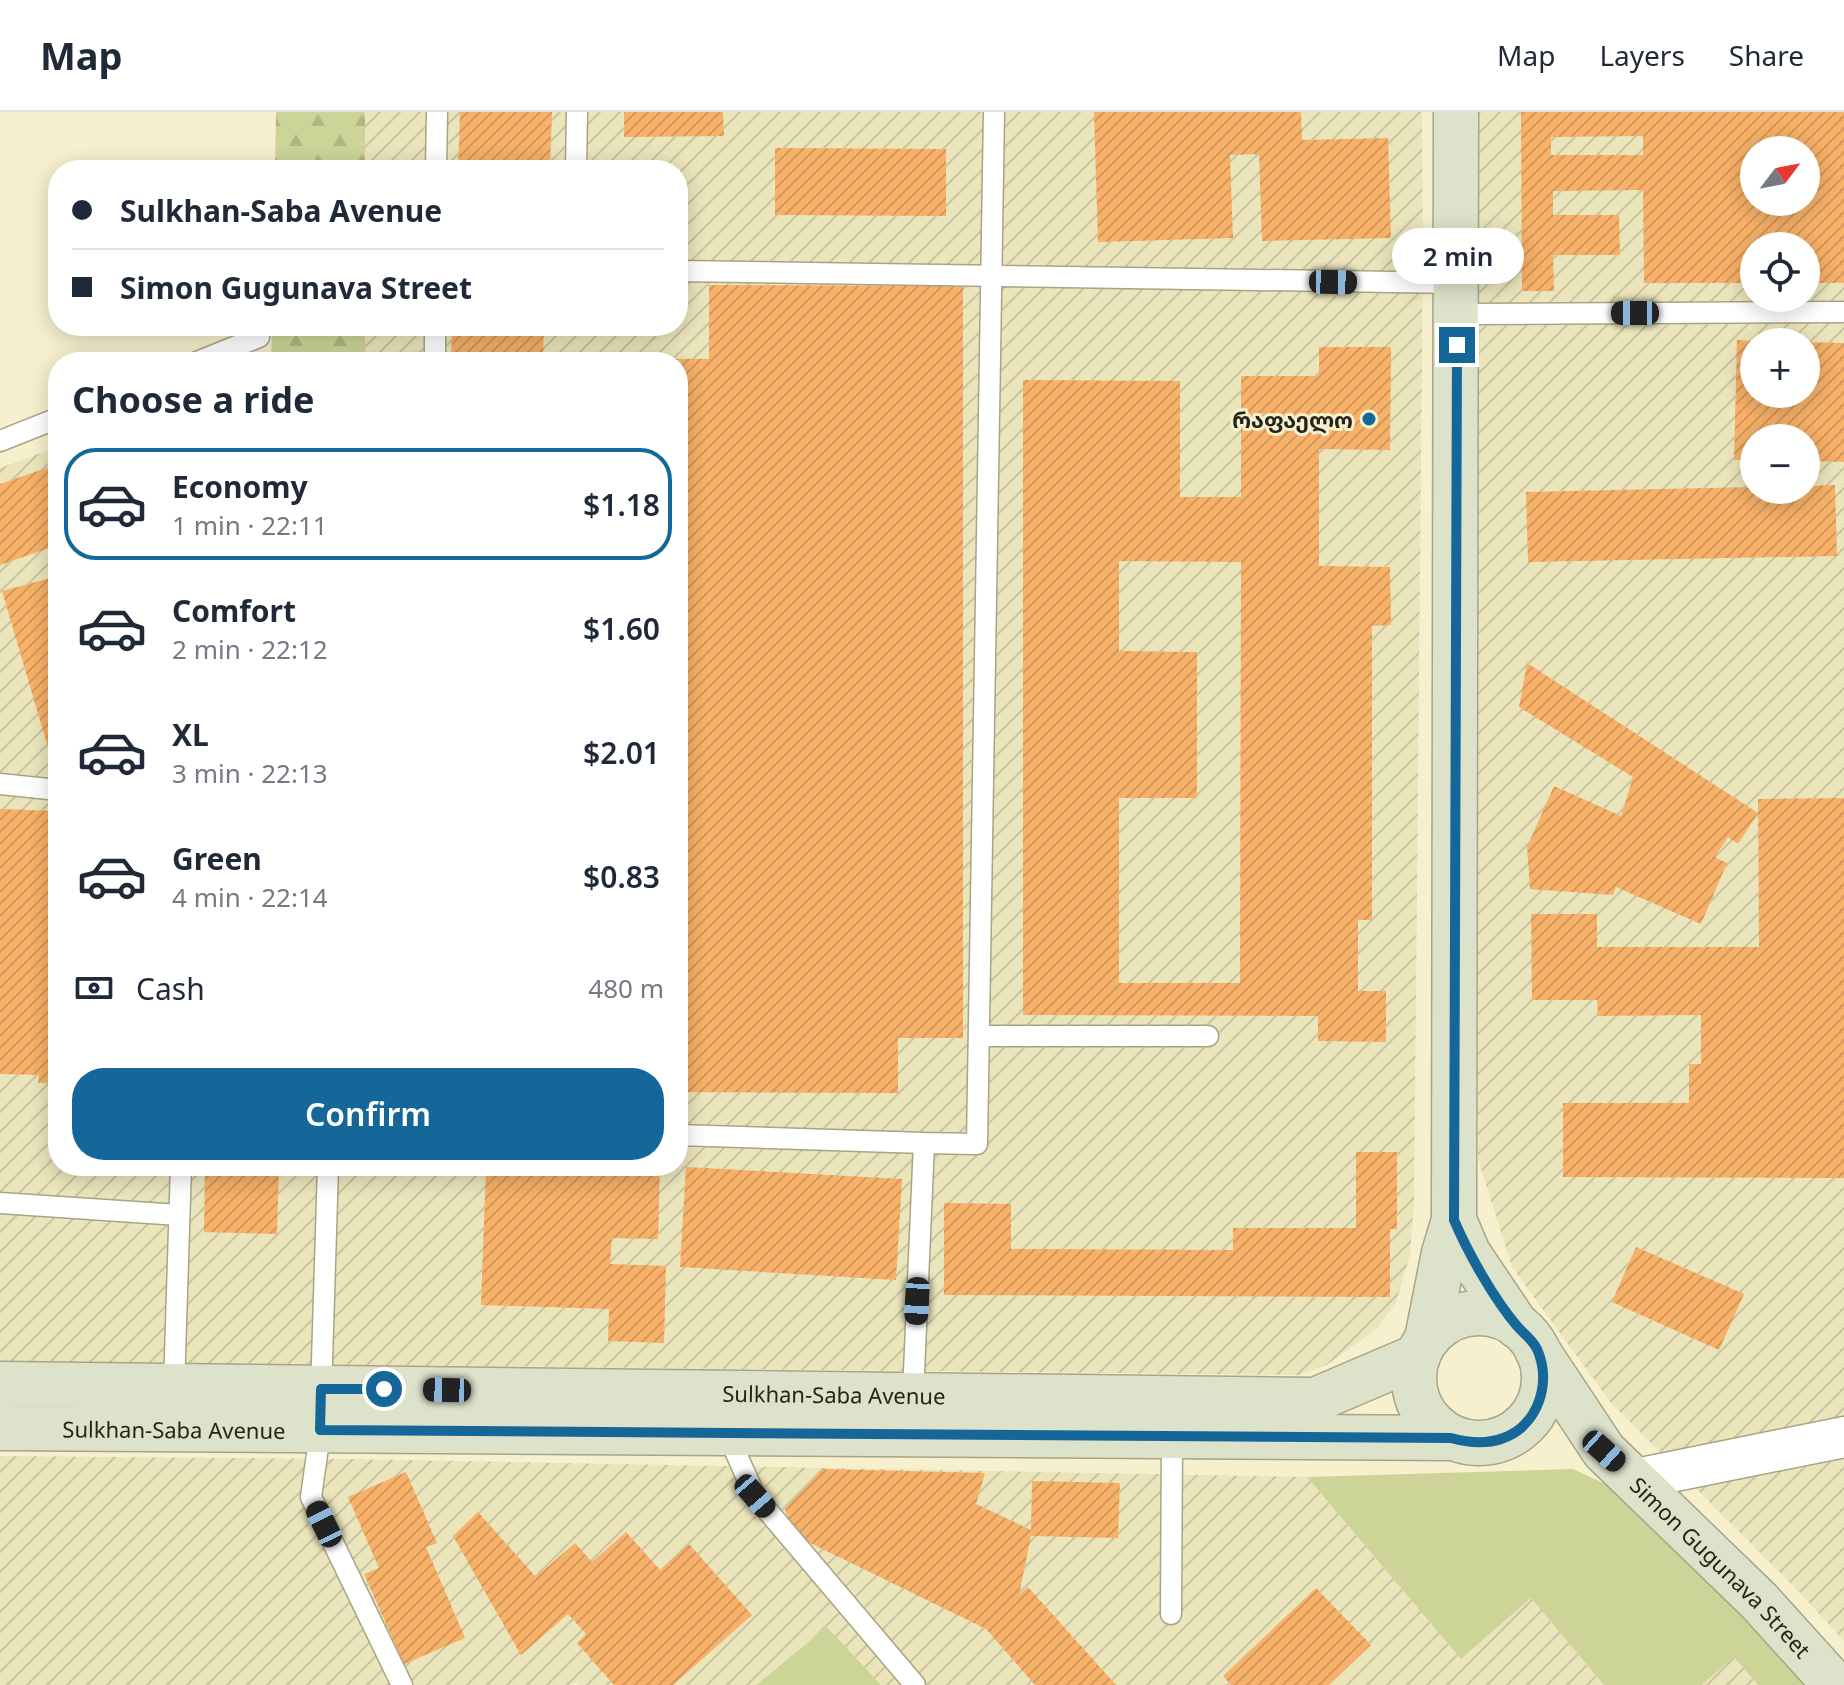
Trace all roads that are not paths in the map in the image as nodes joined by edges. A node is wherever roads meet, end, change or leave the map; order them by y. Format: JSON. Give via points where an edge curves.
{"nodes":[{"id":1,"x":437,"y":112,"type":"edge"},
{"id":2,"x":577,"y":112,"type":"edge"},
{"id":3,"x":994,"y":112,"type":"edge"},
{"id":4,"x":1456,"y":112,"type":"edge"},
{"id":5,"x":436,"y":160,"type":"edge"},
{"id":6,"x":576,"y":160,"type":"edge"},
{"id":7,"x":688,"y":271,"type":"edge"},
{"id":8,"x":992,"y":276,"type":"junction"},
{"id":9,"x":1457,"y":299,"type":"junction"},
{"id":10,"x":1844,"y":312,"type":"edge"},
{"id":11,"x":259,"y":337,"type":"dead end"},
{"id":12,"x":222,"y":352,"type":"edge"},
{"id":13,"x":48,"y":422,"type":"edge"},
{"id":14,"x":0,"y":441,"type":"edge"},
{"id":15,"x":0,"y":784,"type":"edge"},
{"id":16,"x":48,"y":789,"type":"edge"},
{"id":17,"x":979,"y":1036,"type":"junction"},
{"id":18,"x":1208,"y":1036,"type":"dead end"},
{"id":19,"x":688,"y":1135,"type":"edge"},
{"id":20,"x":924,"y":1143,"type":"junction"},
{"id":21,"x":181,"y":1176,"type":"edge"},
{"id":22,"x":328,"y":1176,"type":"edge"},
{"id":23,"x":0,"y":1203,"type":"edge"},
{"id":24,"x":179,"y":1215,"type":"junction"},
{"id":25,"x":1454,"y":1220,"type":"junction"},
{"id":26,"x":1527,"y":1338,"type":"junction"},
{"id":27,"x":1422,"y":1347,"type":"junction"},
{"id":28,"x":0,"y":1384,"type":"edge"},
{"id":29,"x":174,"y":1387,"type":"junction"},
{"id":30,"x":913,"y":1395,"type":"junction"},
{"id":31,"x":321,"y":1409,"type":"junction"},
{"id":32,"x":729,"y":1413,"type":"junction"},
{"id":33,"x":1529,"y":1420,"type":"junction"},
{"id":34,"x":0,"y":1428,"type":"edge"},
{"id":35,"x":1172,"y":1436,"type":"junction"},
{"id":36,"x":1844,"y":1437,"type":"edge"},
{"id":37,"x":1451,"y":1438,"type":"junction"},
{"id":38,"x":1604,"y":1451,"type":"junction"},
{"id":39,"x":1636,"y":1479,"type":"junction"},
{"id":40,"x":1171,"y":1614,"type":"dead end"},
{"id":41,"x":402,"y":1685,"type":"edge"},
{"id":42,"x":915,"y":1685,"type":"edge"},
{"id":43,"x":1835,"y":1685,"type":"edge"}],
"edges":[{"from":1,"to":5,"type":"lane"},
{"from":2,"to":6,"type":"lane"},
{"from":3,"to":8,"type":"lane"},
{"from":4,"to":9,"type":"main road","name":"Simon Gugunava Street"},
{"from":7,"to":8,"type":"lane"},
{"from":8,"to":9,"type":"lane"},
{"from":8,"to":17,"type":"lane"},
{"from":9,"to":10,"type":"lane"},
{"from":9,"to":25,"type":"main road","name":"Simon Gugunava Street"},
{"from":11,"to":12,"type":"lane"},
{"from":13,"to":14,"type":"lane"},
{"from":15,"to":16,"type":"lane"},
{"from":17,"to":18,"type":"lane"},
{"from":17,"to":20,"type":"lane","via":[[977,1144]]},
{"from":19,"to":20,"type":"lane"},
{"from":20,"to":30,"type":"lane"},
{"from":21,"to":24,"type":"lane"},
{"from":22,"to":31,"type":"lane"},
{"from":23,"to":24,"type":"lane"},
{"from":24,"to":29,"type":"lane"},
{"from":25,"to":26,"type":"main road","name":"Simon Gugunava Street","via":[[1468,1253]]},
{"from":25,"to":27,"type":"main road","name":"Simon Gugunava Street"},
{"from":26,"to":27,"type":"main road","via":[[1499,1316],[1478,1313],[1441,1325]]},
{"from":26,"to":33,"type":"main road","via":[[1544,1374],[1541,1398]]},
{"from":26,"to":38,"type":"main road","name":"Simon Gugunava Street"},
{"from":27,"to":30,"type":"main road","name":"Sulkhan-Saba Avenue","via":[[1315,1400]]},
{"from":27,"to":37,"type":"main road","via":[[1414,1370],[1417,1400],[1434,1426]]},
{"from":28,"to":29,"type":"main road","name":"Sulkhan-Saba Avenue"},
{"from":29,"to":31,"type":"main road","name":"Sulkhan-Saba Avenue"},
{"from":30,"to":32,"type":"main road","name":"Sulkhan-Saba Avenue"},
{"from":31,"to":32,"type":"main road","name":"Sulkhan-Saba Avenue"},
{"from":31,"to":34,"type":"main road","name":"Sulkhan-Saba Avenue"},
{"from":31,"to":41,"type":"lane","via":[[311,1497]]},
{"from":32,"to":35,"type":"main road","name":"Sulkhan-Saba Avenue"},
{"from":32,"to":42,"type":"lane","via":[[755,1496]]},
{"from":33,"to":37,"type":"main road","via":[[1493,1442]]},
{"from":33,"to":38,"type":"main road","name":"Simon Gugunava Street"},
{"from":35,"to":37,"type":"main road","name":"Sulkhan-Saba Avenue"},
{"from":35,"to":40,"type":"lane"},
{"from":36,"to":39,"type":"street"},
{"from":38,"to":39,"type":"main road","name":"Simon Gugunava Street"},
{"from":39,"to":43,"type":"main road","name":"Simon Gugunava Street"}]}
